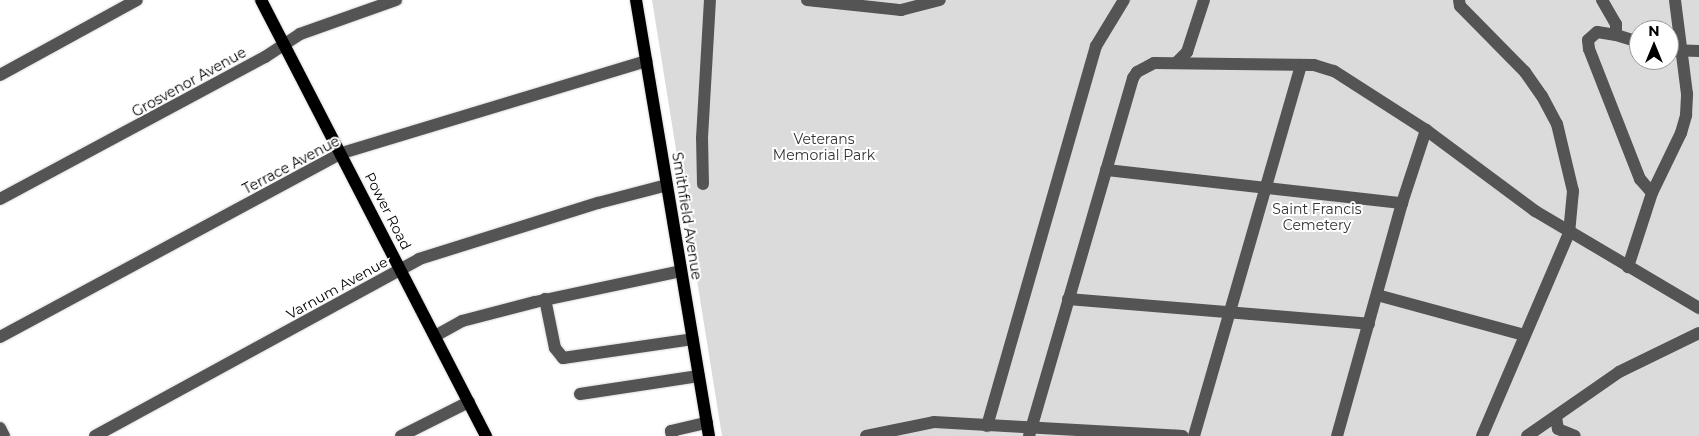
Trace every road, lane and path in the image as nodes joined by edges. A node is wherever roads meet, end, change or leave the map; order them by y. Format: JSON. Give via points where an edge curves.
{"nodes":[{"id":1,"x":137,"y":0,"type":"edge"},
{"id":2,"x":261,"y":0,"type":"edge"},
{"id":3,"x":396,"y":0,"type":"edge"},
{"id":4,"x":636,"y":0,"type":"edge"},
{"id":5,"x":710,"y":0,"type":"edge"},
{"id":6,"x":807,"y":0,"type":"edge"},
{"id":7,"x":940,"y":0,"type":"edge"},
{"id":8,"x":1124,"y":0,"type":"edge"},
{"id":9,"x":1204,"y":0,"type":"edge"},
{"id":10,"x":1459,"y":0,"type":"edge"},
{"id":11,"x":1602,"y":0,"type":"edge"},
{"id":12,"x":1675,"y":0,"type":"edge"},
{"id":13,"x":1675,"y":20,"type":"edge"},
{"id":14,"x":1616,"y":35,"type":"junction"},
{"id":15,"x":1629,"y":39,"type":"edge"},
{"id":16,"x":283,"y":45,"type":"junction"},
{"id":17,"x":1679,"y":51,"type":"edge"},
{"id":18,"x":1699,"y":51,"type":"edge"},
{"id":19,"x":646,"y":61,"type":"junction"},
{"id":20,"x":1176,"y":63,"type":"junction"},
{"id":21,"x":1679,"y":63,"type":"edge"},
{"id":22,"x":1301,"y":65,"type":"junction"},
{"id":23,"x":0,"y":75,"type":"edge"},
{"id":24,"x":1426,"y":130,"type":"junction"},
{"id":25,"x":342,"y":154,"type":"junction"},
{"id":26,"x":1106,"y":170,"type":"junction"},
{"id":27,"x":703,"y":184,"type":"dead end"},
{"id":28,"x":667,"y":185,"type":"junction"},
{"id":29,"x":1266,"y":186,"type":"junction"},
{"id":30,"x":1652,"y":193,"type":"junction"},
{"id":31,"x":0,"y":200,"type":"edge"},
{"id":32,"x":1402,"y":203,"type":"junction"},
{"id":33,"x":1569,"y":233,"type":"junction"},
{"id":34,"x":1628,"y":267,"type":"junction"},
{"id":35,"x":401,"y":270,"type":"junction"},
{"id":36,"x":681,"y":271,"type":"junction"},
{"id":37,"x":1377,"y":295,"type":"junction"},
{"id":38,"x":545,"y":299,"type":"junction"},
{"id":39,"x":1068,"y":299,"type":"junction"},
{"id":40,"x":1699,"y":308,"type":"edge"},
{"id":41,"x":1229,"y":312,"type":"junction"},
{"id":42,"x":1369,"y":324,"type":"junction"},
{"id":43,"x":1699,"y":333,"type":"edge"},
{"id":44,"x":1524,"y":335,"type":"junction"},
{"id":45,"x":434,"y":336,"type":"junction"},
{"id":46,"x":0,"y":337,"type":"edge"},
{"id":47,"x":693,"y":339,"type":"junction"},
{"id":48,"x":699,"y":376,"type":"junction"},
{"id":49,"x":580,"y":394,"type":"dead end"},
{"id":50,"x":469,"y":402,"type":"junction"},
{"id":51,"x":707,"y":423,"type":"junction"},
{"id":52,"x":987,"y":426,"type":"junction"},
{"id":53,"x":1556,"y":427,"type":"edge"},
{"id":54,"x":0,"y":428,"type":"edge"},
{"id":55,"x":1030,"y":432,"type":"edge"},
{"id":56,"x":872,"y":435,"type":"edge"},
{"id":57,"x":4,"y":436,"type":"edge"},
{"id":58,"x":95,"y":436,"type":"edge"},
{"id":59,"x":402,"y":436,"type":"edge"},
{"id":60,"x":486,"y":436,"type":"edge"},
{"id":61,"x":672,"y":436,"type":"edge"},
{"id":62,"x":709,"y":436,"type":"edge"},
{"id":63,"x":1183,"y":436,"type":"edge"},
{"id":64,"x":1194,"y":436,"type":"edge"},
{"id":65,"x":1337,"y":436,"type":"edge"},
{"id":66,"x":1482,"y":436,"type":"edge"},
{"id":67,"x":1527,"y":436,"type":"edge"},
{"id":68,"x":1576,"y":436,"type":"edge"}],
"edges":[{"from":1,"to":23,"type":"street"},
{"from":2,"to":16,"type":"main road","name":"Power Road"},
{"from":3,"to":16,"type":"street","name":"Grosvenor Avenue","via":[[300,34]]},
{"from":4,"to":19,"type":"main road","name":"Smithfield Avenue"},
{"from":5,"to":27,"type":"street","via":[[702,138]]},
{"from":6,"to":7,"type":"street","via":[[901,10]]},
{"from":8,"to":52,"type":"street","via":[[1096,46]]},
{"from":9,"to":20,"type":"street","via":[[1187,52]]},
{"from":10,"to":33,"type":"street","via":[[1460,6],[1483,32],[1525,72],[1557,124],[1573,191]]},
{"from":11,"to":14,"type":"street","via":[[1616,24]]},
{"from":12,"to":13,"type":"street"},
{"from":14,"to":15,"type":"street"},
{"from":14,"to":30,"type":"street","via":[[1597,32],[1588,40],[1589,49],[1640,179]]},
{"from":16,"to":25,"type":"main road","name":"Power Road"},
{"from":16,"to":31,"type":"street","name":"Grosvenor Avenue"},
{"from":17,"to":18,"type":"street"},
{"from":19,"to":25,"type":"street","name":"Terrace Avenue"},
{"from":19,"to":28,"type":"main road","name":"Smithfield Avenue"},
{"from":20,"to":22,"type":"street"},
{"from":20,"to":26,"type":"street","via":[[1154,63],[1137,72],[1133,78]]},
{"from":21,"to":30,"type":"street","via":[[1687,94],[1686,115],[1681,133]]},
{"from":22,"to":24,"type":"street","via":[[1324,66],[1350,79]]},
{"from":22,"to":29,"type":"street"},
{"from":24,"to":32,"type":"street"},
{"from":24,"to":33,"type":"street"},
{"from":25,"to":35,"type":"main road","name":"Power Road"},
{"from":25,"to":46,"type":"street","name":"Terrace Avenue"},
{"from":26,"to":29,"type":"street"},
{"from":26,"to":39,"type":"street"},
{"from":28,"to":35,"type":"street","name":"Varnum Avenue","via":[[440,251]]},
{"from":28,"to":36,"type":"main road","name":"Smithfield Avenue"},
{"from":29,"to":32,"type":"street"},
{"from":29,"to":41,"type":"street"},
{"from":30,"to":34,"type":"street"},
{"from":32,"to":37,"type":"street"},
{"from":33,"to":34,"type":"street"},
{"from":33,"to":44,"type":"street"},
{"from":34,"to":40,"type":"street"},
{"from":35,"to":45,"type":"main road","name":"Power Road"},
{"from":35,"to":58,"type":"street","name":"Varnum Avenue"},
{"from":36,"to":38,"type":"street"},
{"from":36,"to":47,"type":"main road","name":"Smithfield Avenue"},
{"from":37,"to":42,"type":"street"},
{"from":37,"to":44,"type":"street"},
{"from":38,"to":45,"type":"street","via":[[462,321]]},
{"from":38,"to":47,"type":"street","via":[[555,348],[563,358]]},
{"from":39,"to":41,"type":"street"},
{"from":39,"to":55,"type":"street"},
{"from":41,"to":42,"type":"street"},
{"from":41,"to":64,"type":"street"},
{"from":42,"to":65,"type":"street"},
{"from":43,"to":53,"type":"street","via":[[1619,372]]},
{"from":44,"to":66,"type":"street"},
{"from":45,"to":50,"type":"main road","name":"Power Road"},
{"from":47,"to":48,"type":"main road","name":"Smithfield Avenue"},
{"from":48,"to":49,"type":"street"},
{"from":48,"to":51,"type":"main road","name":"Smithfield Avenue"},
{"from":50,"to":59,"type":"street"},
{"from":50,"to":60,"type":"main road","name":"Power Road"},
{"from":51,"to":61,"type":"street","via":[[671,431]]},
{"from":51,"to":62,"type":"main road","name":"Smithfield Avenue"},
{"from":52,"to":55,"type":"street"},
{"from":52,"to":56,"type":"street","via":[[934,422]]},
{"from":53,"to":67,"type":"street"},
{"from":53,"to":68,"type":"street"},
{"from":54,"to":57,"type":"street"},
{"from":55,"to":63,"type":"street"}]}
